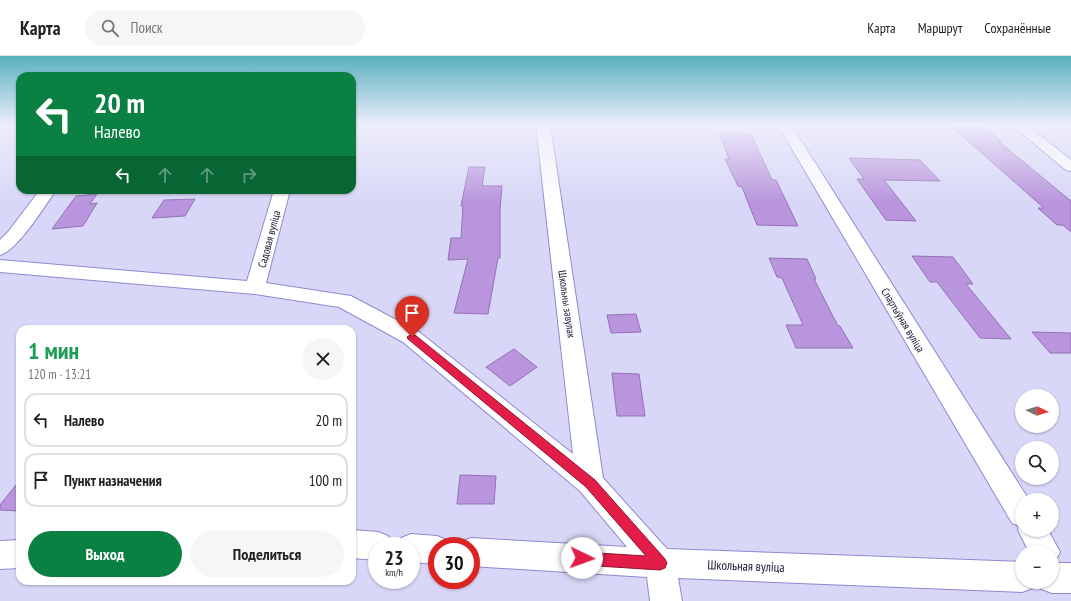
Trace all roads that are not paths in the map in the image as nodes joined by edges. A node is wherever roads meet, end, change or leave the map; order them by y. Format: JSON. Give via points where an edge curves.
{"nodes":[{"id":1,"x":546,"y":150,"type":"edge"},
{"id":2,"x":800,"y":150,"type":"edge"},
{"id":3,"x":1050,"y":150,"type":"edge"},
{"id":4,"x":1071,"y":167,"type":"edge"},
{"id":5,"x":45,"y":194,"type":"edge"},
{"id":6,"x":281,"y":194,"type":"edge"},
{"id":7,"x":0,"y":250,"type":"edge"},
{"id":8,"x":0,"y":266,"type":"edge"},
{"id":9,"x":255,"y":288,"type":"junction"},
{"id":10,"x":590,"y":483,"type":"junction"},
{"id":11,"x":1015,"y":503,"type":"edge"},
{"id":12,"x":356,"y":544,"type":"edge"},
{"id":13,"x":368,"y":545,"type":"edge"},
{"id":14,"x":480,"y":553,"type":"edge"},
{"id":15,"x":16,"y":554,"type":"edge"},
{"id":16,"x":0,"y":555,"type":"edge"},
{"id":17,"x":660,"y":563,"type":"junction"},
{"id":18,"x":1015,"y":577,"type":"edge"},
{"id":19,"x":666,"y":601,"type":"edge"}],
"edges":[{"from":1,"to":10,"type":"street","name":"Школьны завулак"},
{"from":2,"to":11,"type":"street","name":"Спартыўная вуліца"},
{"from":3,"to":4,"type":"street"},
{"from":5,"to":7,"type":"street","via":[[14,236]]},
{"from":6,"to":9,"type":"street","name":"Садовая вуліца"},
{"from":8,"to":9,"type":"street"},
{"from":9,"to":10,"type":"street","via":[[344,301],[412,337]]},
{"from":10,"to":17,"type":"street"},
{"from":12,"to":13,"type":"street"},
{"from":14,"to":17,"type":"street","name":"Школьная вуліца"},
{"from":15,"to":16,"type":"street"},
{"from":17,"to":18,"type":"street","name":"Школьная вуліца"},
{"from":17,"to":19,"type":"street"}]}
